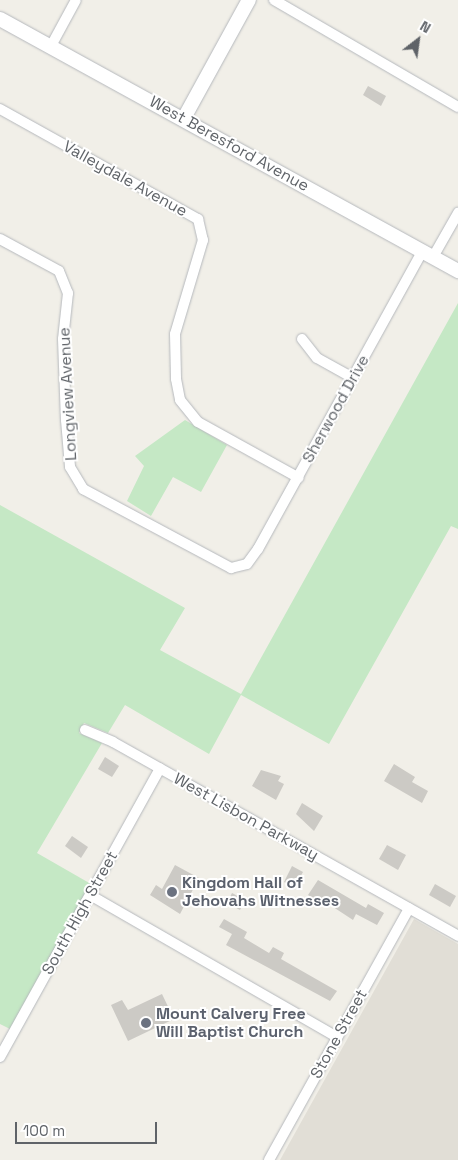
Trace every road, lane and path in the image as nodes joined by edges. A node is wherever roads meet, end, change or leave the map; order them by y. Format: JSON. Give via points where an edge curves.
{"nodes":[{"id":1,"x":76,"y":0,"type":"edge"},
{"id":2,"x":249,"y":0,"type":"edge"},
{"id":3,"x":274,"y":0,"type":"edge"},
{"id":4,"x":0,"y":19,"type":"edge"},
{"id":5,"x":51,"y":46,"type":"junction"},
{"id":6,"x":458,"y":107,"type":"edge"},
{"id":7,"x":0,"y":109,"type":"edge"},
{"id":8,"x":184,"y":118,"type":"junction"},
{"id":9,"x":458,"y":213,"type":"edge"},
{"id":10,"x":0,"y":239,"type":"edge"},
{"id":11,"x":428,"y":255,"type":"junction"},
{"id":12,"x":458,"y":271,"type":"edge"},
{"id":13,"x":302,"y":339,"type":"dead end"},
{"id":14,"x":353,"y":378,"type":"junction"},
{"id":15,"x":299,"y":478,"type":"junction"},
{"id":16,"x":246,"y":564,"type":"joint"},
{"id":17,"x":85,"y":730,"type":"dead end"},
{"id":18,"x":160,"y":768,"type":"junction"},
{"id":19,"x":90,"y":895,"type":"junction"},
{"id":20,"x":409,"y":908,"type":"junction"},
{"id":21,"x":458,"y":936,"type":"edge"},
{"id":22,"x":337,"y":1037,"type":"junction"},
{"id":23,"x":0,"y":1057,"type":"edge"},
{"id":24,"x":268,"y":1160,"type":"edge"}],
"edges":[{"from":1,"to":5,"type":"street"},
{"from":2,"to":8,"type":"street"},
{"from":3,"to":6,"type":"street"},
{"from":4,"to":5,"type":"street","name":"West Beresford Avenue"},
{"from":5,"to":8,"type":"street","name":"West Beresford Avenue"},
{"from":7,"to":15,"type":"street","name":"Valleydale Avenue","via":[[198,219],[203,240],[175,334],[180,400],[198,422]]},
{"from":8,"to":11,"type":"street","name":"West Beresford Avenue"},
{"from":9,"to":11,"type":"street"},
{"from":10,"to":16,"type":"street","name":"Longview Avenue","via":[[59,271],[68,293],[63,340],[66,420],[70,467],[83,489],[232,568]]},
{"from":11,"to":12,"type":"street","name":"West Beresford Avenue"},
{"from":11,"to":14,"type":"street","name":"Sherwood Drive"},
{"from":13,"to":14,"type":"street","via":[[317,358]]},
{"from":14,"to":15,"type":"street","name":"Sherwood Drive"},
{"from":15,"to":16,"type":"street","name":"Sherwood Drive"},
{"from":17,"to":18,"type":"street","name":"West Lisbon Parkway"},
{"from":18,"to":19,"type":"street","name":"South High Street"},
{"from":18,"to":20,"type":"street","name":"West Lisbon Parkway"},
{"from":19,"to":22,"type":"street"},
{"from":19,"to":23,"type":"street","name":"South High Street"},
{"from":20,"to":21,"type":"street","name":"West Lisbon Parkway"},
{"from":20,"to":22,"type":"street","name":"Stone Street"},
{"from":22,"to":24,"type":"street","name":"Stone Street"}]}
